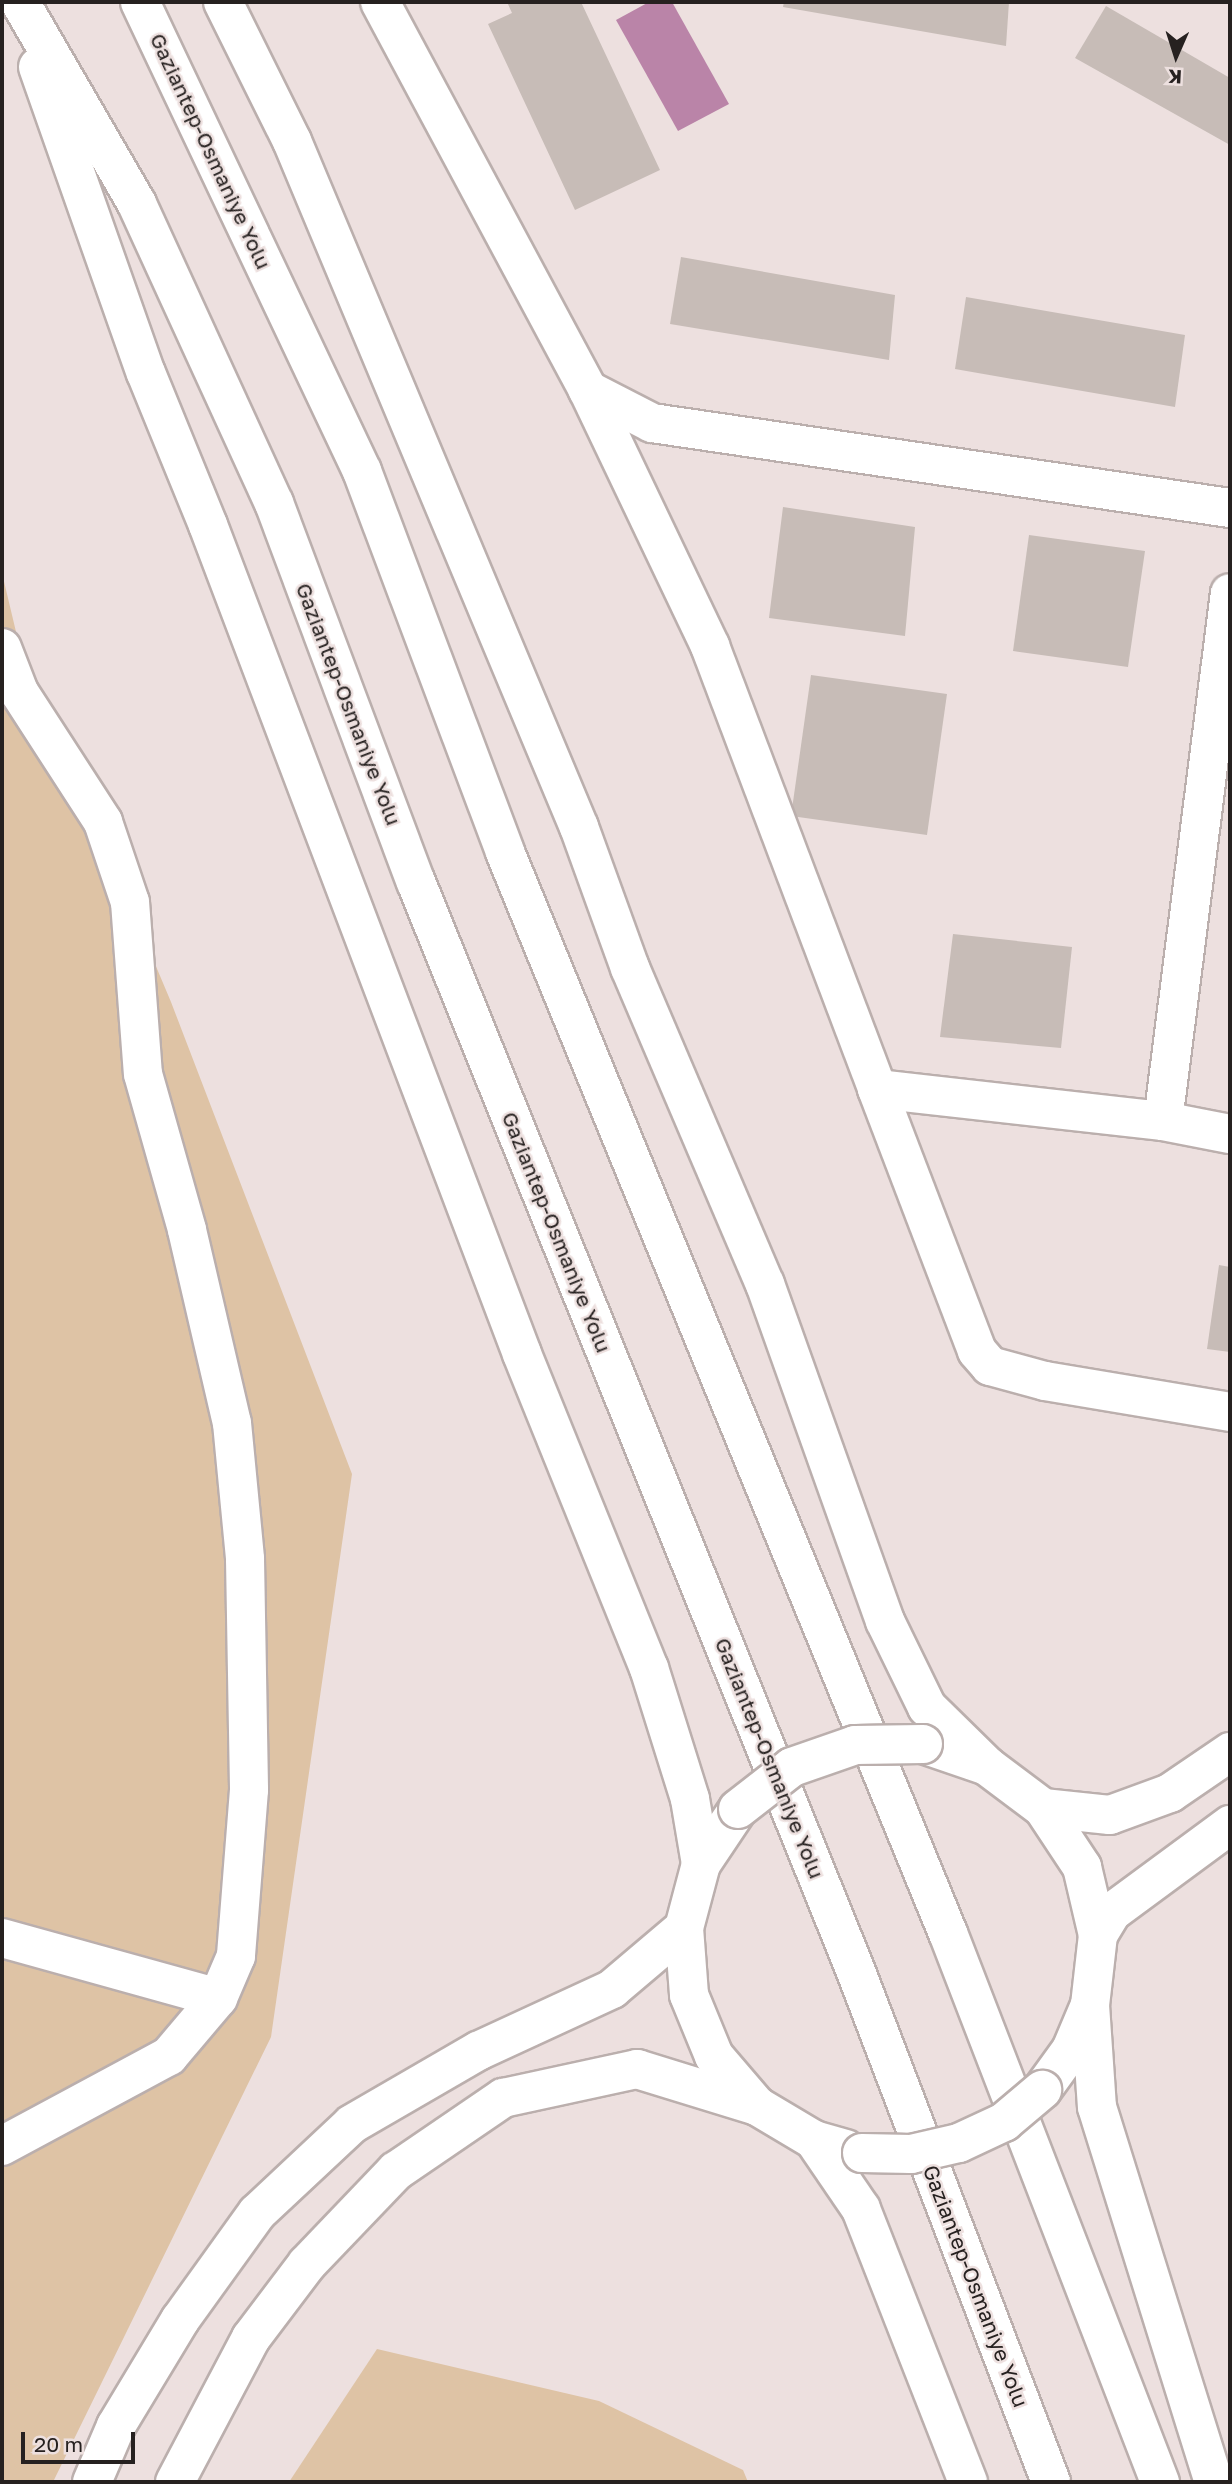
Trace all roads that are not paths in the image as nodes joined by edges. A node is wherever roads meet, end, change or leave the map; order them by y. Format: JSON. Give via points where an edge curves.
{"nodes":[{"id":1,"x":18,"y":2,"type":"edge"},
{"id":2,"x":140,"y":2,"type":"edge"},
{"id":3,"x":223,"y":2,"type":"edge"},
{"id":4,"x":380,"y":2,"type":"edge"},
{"id":5,"x":588,"y":390,"type":"junction"},
{"id":6,"x":1230,"y":508,"type":"edge"},
{"id":7,"x":1230,"y":593,"type":"edge"},
{"id":8,"x":2,"y":648,"type":"edge"},
{"id":9,"x":877,"y":1090,"type":"junction"},
{"id":10,"x":1163,"y":1121,"type":"junction"},
{"id":11,"x":1230,"y":1134,"type":"edge"},
{"id":12,"x":1230,"y":1412,"type":"edge"},
{"id":13,"x":1230,"y":1752,"type":"edge"},
{"id":14,"x":987,"y":1766,"type":"junction"},
{"id":15,"x":1043,"y":1808,"type":"junction"},
{"id":16,"x":1230,"y":1825,"type":"edge"},
{"id":17,"x":701,"y":1864,"type":"junction"},
{"id":18,"x":684,"y":1928,"type":"junction"},
{"id":19,"x":1098,"y":1935,"type":"junction"},
{"id":20,"x":2,"y":1938,"type":"edge"},
{"id":21,"x":218,"y":1998,"type":"junction"},
{"id":22,"x":1090,"y":2005,"type":"junction"},
{"id":23,"x":757,"y":2106,"type":"junction"},
{"id":24,"x":814,"y":2140,"type":"junction"},
{"id":25,"x":2,"y":2146,"type":"edge"},
{"id":26,"x":92,"y":2482,"type":"edge"},
{"id":27,"x":175,"y":2482,"type":"edge"},
{"id":28,"x":968,"y":2482,"type":"edge"},
{"id":29,"x":1051,"y":2482,"type":"edge"},
{"id":30,"x":1160,"y":2482,"type":"edge"},
{"id":31,"x":1214,"y":2482,"type":"edge"}],
"edges":[{"from":1,"to":17,"type":"main road","via":[[146,373],[208,525],[517,1342],[649,1668],[690,1799]]},
{"from":1,"to":29,"type":"main road","name":"Gaziantep-Osmaniye Yolu","via":[[137,204],[274,503],[416,882],[850,1956]]},
{"from":2,"to":30,"type":"main road","name":"Gaziantep-Osmaniye Yolu","via":[[362,471],[505,852],[948,1933]]},
{"from":3,"to":14,"type":"main road","via":[[292,141],[579,827],[630,968],[765,1284],[885,1621],[927,1707]]},
{"from":4,"to":5,"type":"main road"},
{"from":5,"to":6,"type":"main road","via":[[652,423]]},
{"from":5,"to":9,"type":"main road","via":[[710,646]]},
{"from":7,"to":10,"type":"main road"},
{"from":8,"to":21,"type":"main road","via":[[19,692],[103,822],[130,902],[144,1074],[187,1230],[232,1423],[245,1559],[249,1790],[236,1956]]},
{"from":9,"to":10,"type":"main road"},
{"from":9,"to":12,"type":"main road","via":[[977,1351],[990,1366],[1045,1381]]},
{"from":10,"to":11,"type":"main road"},
{"from":13,"to":15,"type":"main road","via":[[1170,1793],[1110,1815]]},
{"from":14,"to":15,"type":"main road"},
{"from":14,"to":17,"type":"main road","bridge":true,"via":[[923,1744],[855,1745],[792,1767],[738,1808]]},
{"from":15,"to":19,"type":"main road","via":[[1082,1867]]},
{"from":16,"to":19,"type":"main road","via":[[1112,1912]]},
{"from":17,"to":18,"type":"main road"},
{"from":18,"to":23,"type":"main road","via":[[689,1995],[713,2056]]},
{"from":18,"to":26,"type":"main road","via":[[612,1989],[478,2052],[352,2124],[285,2186],[257,2213],[180,2320],[116,2426]]},
{"from":19,"to":22,"type":"main road"},
{"from":20,"to":21,"type":"main road"},
{"from":21,"to":25,"type":"main road","via":[[169,2056]]},
{"from":22,"to":24,"type":"main road","bridge":true,"via":[[1072,2050],[1042,2090],[1004,2122],[959,2143],[911,2154],[862,2153]]},
{"from":22,"to":31,"type":"main road","via":[[1097,2107]]},
{"from":23,"to":24,"type":"main road"},
{"from":23,"to":27,"type":"main road","via":[[637,2069],[503,2098],[396,2171],[307,2264],[251,2338]]},
{"from":24,"to":28,"type":"main road","via":[[861,2209]]}]}
